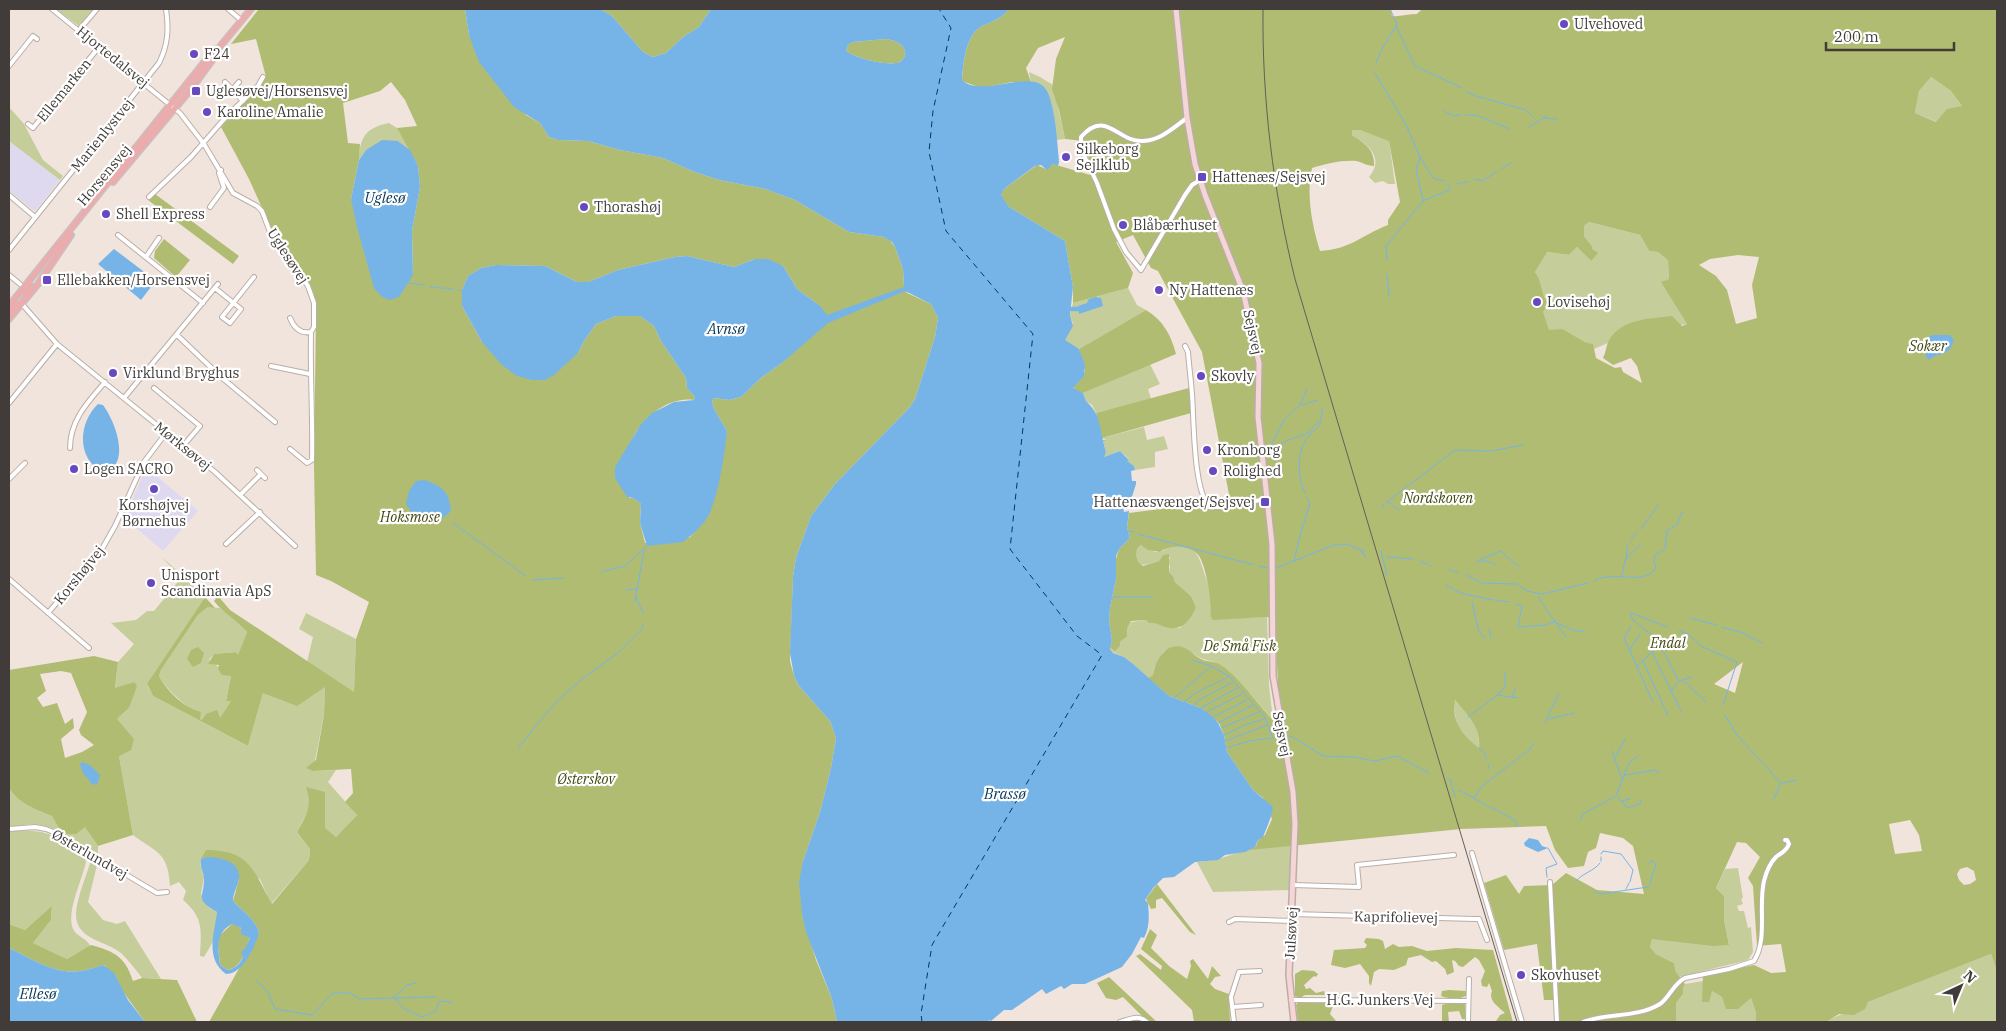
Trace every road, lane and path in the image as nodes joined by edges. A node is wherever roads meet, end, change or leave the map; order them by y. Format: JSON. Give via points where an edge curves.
{"nodes":[{"id":1,"x":52,"y":9,"type":"edge"},
{"id":2,"x":97,"y":9,"type":"edge"},
{"id":3,"x":166,"y":9,"type":"edge"},
{"id":4,"x":228,"y":9,"type":"edge"},
{"id":5,"x":250,"y":9,"type":"edge"},
{"id":6,"x":1176,"y":9,"type":"edge"},
{"id":7,"x":241,"y":20,"type":"junction"},
{"id":8,"x":79,"y":30,"type":"junction"},
{"id":9,"x":37,"y":39,"type":"dead end"},
{"id":10,"x":99,"y":47,"type":"junction"},
{"id":11,"x":9,"y":66,"type":"edge"},
{"id":12,"x":263,"y":77,"type":"dead end"},
{"id":13,"x":225,"y":82,"type":"dead end"},
{"id":14,"x":239,"y":82,"type":"dead end"},
{"id":15,"x":144,"y":83,"type":"junction"},
{"id":16,"x":232,"y":90,"type":"junction"},
{"id":17,"x":242,"y":101,"type":"junction"},
{"id":18,"x":173,"y":106,"type":"junction"},
{"id":19,"x":1187,"y":118,"type":"junction"},
{"id":20,"x":28,"y":124,"type":"dead end"},
{"id":21,"x":204,"y":144,"type":"junction"},
{"id":22,"x":221,"y":170,"type":"junction"},
{"id":23,"x":1200,"y":180,"type":"junction"},
{"id":24,"x":9,"y":195,"type":"edge"},
{"id":25,"x":149,"y":197,"type":"dead end"},
{"id":26,"x":210,"y":207,"type":"dead end"},
{"id":27,"x":35,"y":217,"type":"junction"},
{"id":28,"x":118,"y":235,"type":"dead end"},
{"id":29,"x":159,"y":238,"type":"dead end"},
{"id":30,"x":9,"y":250,"type":"edge"},
{"id":31,"x":146,"y":257,"type":"junction"},
{"id":32,"x":40,"y":268,"type":"junction"},
{"id":33,"x":9,"y":275,"type":"edge"},
{"id":34,"x":254,"y":277,"type":"dead end"},
{"id":35,"x":20,"y":284,"type":"joint"},
{"id":36,"x":203,"y":303,"type":"junction"},
{"id":37,"x":233,"y":303,"type":"junction"},
{"id":38,"x":22,"y":304,"type":"junction"},
{"id":39,"x":9,"y":306,"type":"edge"},
{"id":40,"x":9,"y":312,"type":"edge"},
{"id":41,"x":290,"y":318,"type":"dead end"},
{"id":42,"x":9,"y":319,"type":"edge"},
{"id":43,"x":311,"y":332,"type":"junction"},
{"id":44,"x":177,"y":334,"type":"junction"},
{"id":45,"x":57,"y":344,"type":"junction"},
{"id":46,"x":1185,"y":346,"type":"dead end"},
{"id":47,"x":271,"y":366,"type":"dead end"},
{"id":48,"x":310,"y":374,"type":"junction"},
{"id":49,"x":105,"y":382,"type":"junction"},
{"id":50,"x":154,"y":388,"type":"dead end"},
{"id":51,"x":124,"y":398,"type":"junction"},
{"id":52,"x":9,"y":402,"type":"edge"},
{"id":53,"x":275,"y":422,"type":"dead end"},
{"id":54,"x":166,"y":433,"type":"junction"},
{"id":55,"x":183,"y":446,"type":"junction"},
{"id":56,"x":70,"y":448,"type":"dead end"},
{"id":57,"x":290,"y":449,"type":"dead end"},
{"id":58,"x":25,"y":463,"type":"dead end"},
{"id":59,"x":257,"y":470,"type":"dead end"},
{"id":60,"x":261,"y":474,"type":"junction"},
{"id":61,"x":265,"y":478,"type":"dead end"},
{"id":62,"x":9,"y":479,"type":"edge"},
{"id":63,"x":241,"y":494,"type":"junction"},
{"id":64,"x":1267,"y":499,"type":"junction"},
{"id":65,"x":260,"y":512,"type":"junction"},
{"id":66,"x":226,"y":544,"type":"dead end"},
{"id":67,"x":295,"y":546,"type":"dead end"},
{"id":68,"x":9,"y":579,"type":"edge"},
{"id":69,"x":48,"y":612,"type":"junction"},
{"id":70,"x":88,"y":648,"type":"dead end"},
{"id":71,"x":9,"y":829,"type":"edge"},
{"id":72,"x":1785,"y":840,"type":"dead end"},
{"id":73,"x":1295,"y":843,"type":"joint"},
{"id":74,"x":1472,"y":853,"type":"dead end"},
{"id":75,"x":1454,"y":856,"type":"dead end"},
{"id":76,"x":1550,"y":882,"type":"dead end"},
{"id":77,"x":1293,"y":885,"type":"junction"},
{"id":78,"x":168,"y":892,"type":"dead end"},
{"id":79,"x":1292,"y":914,"type":"junction"},
{"id":80,"x":1291,"y":921,"type":"junction"},
{"id":81,"x":1229,"y":922,"type":"dead end"},
{"id":82,"x":1487,"y":940,"type":"dead end"},
{"id":83,"x":1260,"y":971,"type":"dead end"},
{"id":84,"x":1469,"y":979,"type":"dead end"},
{"id":85,"x":1291,"y":1000,"type":"junction"},
{"id":86,"x":1468,"y":1001,"type":"junction"},
{"id":87,"x":1260,"y":1005,"type":"dead end"},
{"id":88,"x":1232,"y":1008,"type":"junction"},
{"id":89,"x":1120,"y":1022,"type":"edge"},
{"id":90,"x":1147,"y":1022,"type":"edge"},
{"id":91,"x":1234,"y":1022,"type":"edge"},
{"id":92,"x":1294,"y":1022,"type":"edge"},
{"id":93,"x":1468,"y":1022,"type":"edge"},
{"id":94,"x":1522,"y":1022,"type":"edge"},
{"id":95,"x":1557,"y":1022,"type":"edge"},
{"id":96,"x":1583,"y":1022,"type":"edge"}],
"edges":[{"from":1,"to":8,"type":"street","name":"Hjortedalsvej"},
{"from":2,"to":8,"type":"street"},
{"from":3,"to":15,"type":"street","name":"Marienlystvej","via":[[168,34],[165,50]]},
{"from":4,"to":7,"type":"street"},
{"from":5,"to":7,"type":"main road","name":"Horsensvej"},
{"from":6,"to":19,"type":"street","name":"Sejsvej"},
{"from":7,"to":18,"type":"main road","name":"Horsensvej","via":[[214,50]]},
{"from":8,"to":10,"type":"street","name":"Hjortedalsvej"},
{"from":9,"to":11,"type":"street","via":[[33,36]]},
{"from":10,"to":15,"type":"street","name":"Hjortedalsvej"},
{"from":10,"to":20,"type":"street","name":"Ellemarken","via":[[33,128]]},
{"from":12,"to":17,"type":"street"},
{"from":13,"to":16,"type":"street"},
{"from":14,"to":16,"type":"street"},
{"from":15,"to":18,"type":"street","name":"Hjortedalsvej"},
{"from":15,"to":27,"type":"street","name":"Marienlystvej"},
{"from":16,"to":17,"type":"street"},
{"from":17,"to":21,"type":"street"},
{"from":18,"to":21,"type":"street","name":"Uglesøvej"},
{"from":18,"to":32,"type":"main road","name":"Horsensvej"},
{"from":18,"to":38,"type":"main road","name":"Horsensvej","via":[[85,217]]},
{"from":19,"to":23,"type":"street","name":"Sejsvej"},
{"from":19,"to":23,"type":"street","via":[[1161,137],[1142,142],[1109,126],[1097,127],[1081,138],[1081,149],[1114,229],[1126,252],[1141,270],[1185,195]]},
{"from":21,"to":22,"type":"street","name":"Uglesøvej"},
{"from":21,"to":25,"type":"street"},
{"from":22,"to":26,"type":"street","via":[[224,188]]},
{"from":22,"to":43,"type":"street","name":"Uglesøvej","via":[[233,193],[262,210],[270,232],[308,286],[314,303]]},
{"from":23,"to":64,"type":"street","name":"Sejsvej","via":[[1242,291],[1254,337],[1260,371],[1258,416]]},
{"from":24,"to":27,"type":"street"},
{"from":27,"to":30,"type":"street","name":"Marienlystvej"},
{"from":28,"to":31,"type":"street"},
{"from":29,"to":31,"type":"street"},
{"from":31,"to":36,"type":"street"},
{"from":32,"to":35,"type":"main road"},
{"from":32,"to":38,"type":"main road"},
{"from":32,"to":39,"type":"main road","name":"Horsensvej"},
{"from":33,"to":35,"type":"street"},
{"from":34,"to":37,"type":"street"},
{"from":36,"to":37,"type":"street","via":[[217,286]]},
{"from":36,"to":44,"type":"street"},
{"from":37,"to":37,"type":"street","via":[[222,317],[230,323],[241,309]]},
{"from":38,"to":40,"type":"main road"},
{"from":38,"to":42,"type":"main road","name":"Horsensvej"},
{"from":38,"to":45,"type":"street","name":"Mørksøvej"},
{"from":41,"to":43,"type":"street","via":[[297,330]]},
{"from":43,"to":48,"type":"street","name":"Uglesøvej"},
{"from":44,"to":51,"type":"street"},
{"from":44,"to":53,"type":"street","via":[[221,377]]},
{"from":45,"to":49,"type":"street","name":"Mørksøvej"},
{"from":45,"to":52,"type":"street"},
{"from":46,"to":64,"type":"street","via":[[1198,476],[1208,505],[1218,507]]},
{"from":47,"to":48,"type":"street"},
{"from":48,"to":57,"type":"street","name":"Uglesøvej","via":[[312,460],[306,463]]},
{"from":49,"to":51,"type":"street","name":"Mørksøvej"},
{"from":49,"to":56,"type":"street","via":[[79,415],[72,429]]},
{"from":50,"to":55,"type":"street","via":[[200,426]]},
{"from":51,"to":54,"type":"street","name":"Mørksøvej"},
{"from":54,"to":55,"type":"street","name":"Mørksøvej"},
{"from":54,"to":69,"type":"street","name":"Korshøjvej","via":[[144,462],[102,548]]},
{"from":55,"to":63,"type":"street","name":"Mørksøvej"},
{"from":58,"to":62,"type":"street"},
{"from":59,"to":60,"type":"street"},
{"from":60,"to":61,"type":"street"},
{"from":60,"to":63,"type":"street"},
{"from":63,"to":65,"type":"street","name":"Mørksøvej"},
{"from":64,"to":73,"type":"street","name":"Sejsvej","via":[[1272,544],[1273,684],[1293,792]]},
{"from":65,"to":66,"type":"street"},
{"from":65,"to":67,"type":"street","name":"Mørksøvej"},
{"from":68,"to":69,"type":"street"},
{"from":69,"to":70,"type":"street"},
{"from":71,"to":78,"type":"street","name":"Østerlundvej","via":[[46,829],[157,894]]},
{"from":72,"to":96,"type":"street","via":[[1789,844],[1786,851],[1776,857],[1768,868],[1764,882],[1761,935],[1754,961],[1679,980],[1660,1004],[1640,1012]]},
{"from":73,"to":77,"type":"street","name":"Julsøvej"},
{"from":74,"to":94,"type":"street"},
{"from":75,"to":77,"type":"street","via":[[1357,865],[1359,887]]},
{"from":76,"to":95,"type":"street"},
{"from":77,"to":79,"type":"street","name":"Julsøvej"},
{"from":79,"to":80,"type":"street","name":"Julsøvej"},
{"from":79,"to":82,"type":"street","name":"Kaprifolievej","via":[[1475,919],[1479,920]]},
{"from":80,"to":81,"type":"street","via":[[1235,919]]},
{"from":80,"to":85,"type":"street","name":"Julsøvej"},
{"from":83,"to":88,"type":"street","via":[[1238,972]]},
{"from":84,"to":86,"type":"street"},
{"from":85,"to":86,"type":"street","name":"H.G. Junkers Vej"},
{"from":85,"to":92,"type":"street","name":"Julsøvej"},
{"from":86,"to":93,"type":"street"},
{"from":87,"to":88,"type":"street"},
{"from":88,"to":91,"type":"street"},
{"from":89,"to":90,"type":"street","via":[[1136,1016]]}]}
